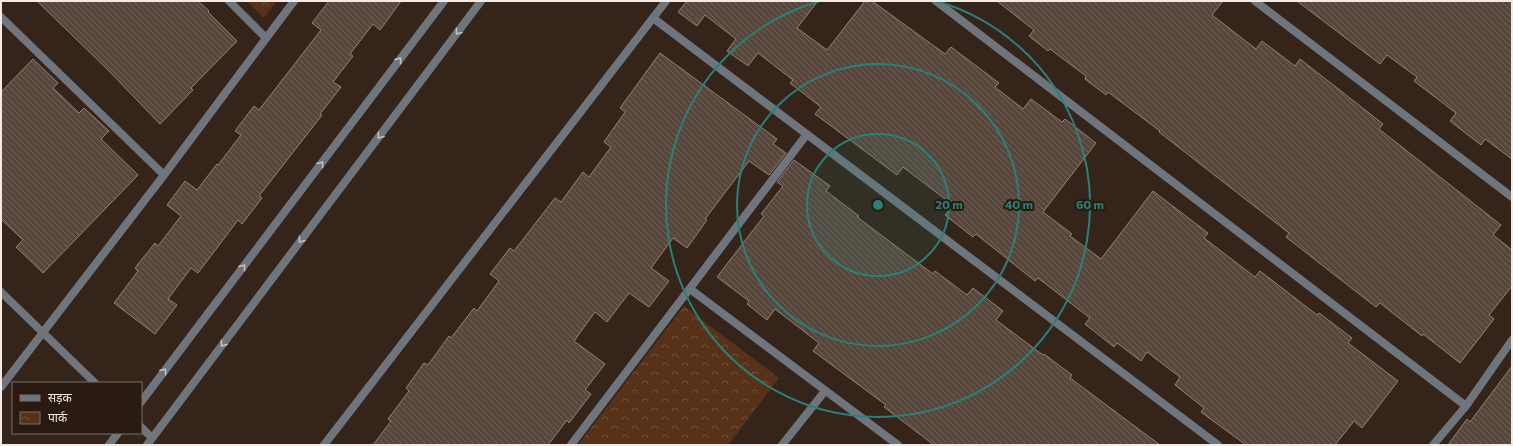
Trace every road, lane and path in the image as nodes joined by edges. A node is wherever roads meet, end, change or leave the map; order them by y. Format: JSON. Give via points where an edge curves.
{"nodes":[{"id":1,"x":229,"y":1,"type":"edge"},
{"id":2,"x":294,"y":1,"type":"edge"},
{"id":3,"x":444,"y":1,"type":"edge"},
{"id":4,"x":481,"y":1,"type":"edge"},
{"id":5,"x":666,"y":1,"type":"edge"},
{"id":6,"x":936,"y":1,"type":"edge"},
{"id":7,"x":1254,"y":1,"type":"edge"},
{"id":8,"x":1,"y":17,"type":"edge"},
{"id":9,"x":653,"y":18,"type":"junction"},
{"id":10,"x":266,"y":38,"type":"junction"},
{"id":11,"x":807,"y":134,"type":"junction"},
{"id":12,"x":164,"y":175,"type":"junction"},
{"id":13,"x":1512,"y":197,"type":"edge"},
{"id":14,"x":690,"y":289,"type":"junction"},
{"id":15,"x":1,"y":292,"type":"edge"},
{"id":16,"x":43,"y":332,"type":"junction"},
{"id":17,"x":1512,"y":340,"type":"edge"},
{"id":18,"x":94,"y":382,"type":"edge"},
{"id":19,"x":1,"y":387,"type":"edge"},
{"id":20,"x":825,"y":391,"type":"junction"},
{"id":21,"x":142,"y":401,"type":"edge"},
{"id":22,"x":1466,"y":406,"type":"junction"},
{"id":23,"x":142,"y":430,"type":"edge"},
{"id":24,"x":117,"y":434,"type":"edge"},
{"id":25,"x":149,"y":442,"type":"edge"},
{"id":26,"x":109,"y":445,"type":"edge"},
{"id":27,"x":324,"y":445,"type":"edge"},
{"id":28,"x":571,"y":445,"type":"edge"},
{"id":29,"x":782,"y":445,"type":"edge"},
{"id":30,"x":898,"y":445,"type":"edge"},
{"id":31,"x":1218,"y":445,"type":"edge"},
{"id":32,"x":1433,"y":445,"type":"edge"}],
"edges":[{"from":1,"to":10,"type":"street"},
{"from":2,"to":10,"type":"street"},
{"from":21,"to":3,"type":"street","one_way":true},
{"from":4,"to":25,"type":"street","one_way":true},
{"from":5,"to":9,"type":"street"},
{"from":6,"to":22,"type":"street"},
{"from":7,"to":13,"type":"street"},
{"from":8,"to":12,"type":"street"},
{"from":9,"to":11,"type":"street"},
{"from":9,"to":27,"type":"street"},
{"from":10,"to":12,"type":"street"},
{"from":11,"to":14,"type":"street"},
{"from":11,"to":31,"type":"street"},
{"from":12,"to":16,"type":"street"},
{"from":14,"to":20,"type":"street"},
{"from":14,"to":28,"type":"street"},
{"from":15,"to":16,"type":"street"},
{"from":16,"to":18,"type":"street"},
{"from":16,"to":19,"type":"street"},
{"from":17,"to":22,"type":"street"},
{"from":20,"to":29,"type":"street"},
{"from":20,"to":30,"type":"street"},
{"from":22,"to":32,"type":"street"},
{"from":23,"to":25,"type":"street"},
{"from":24,"to":26,"type":"street"}]}
